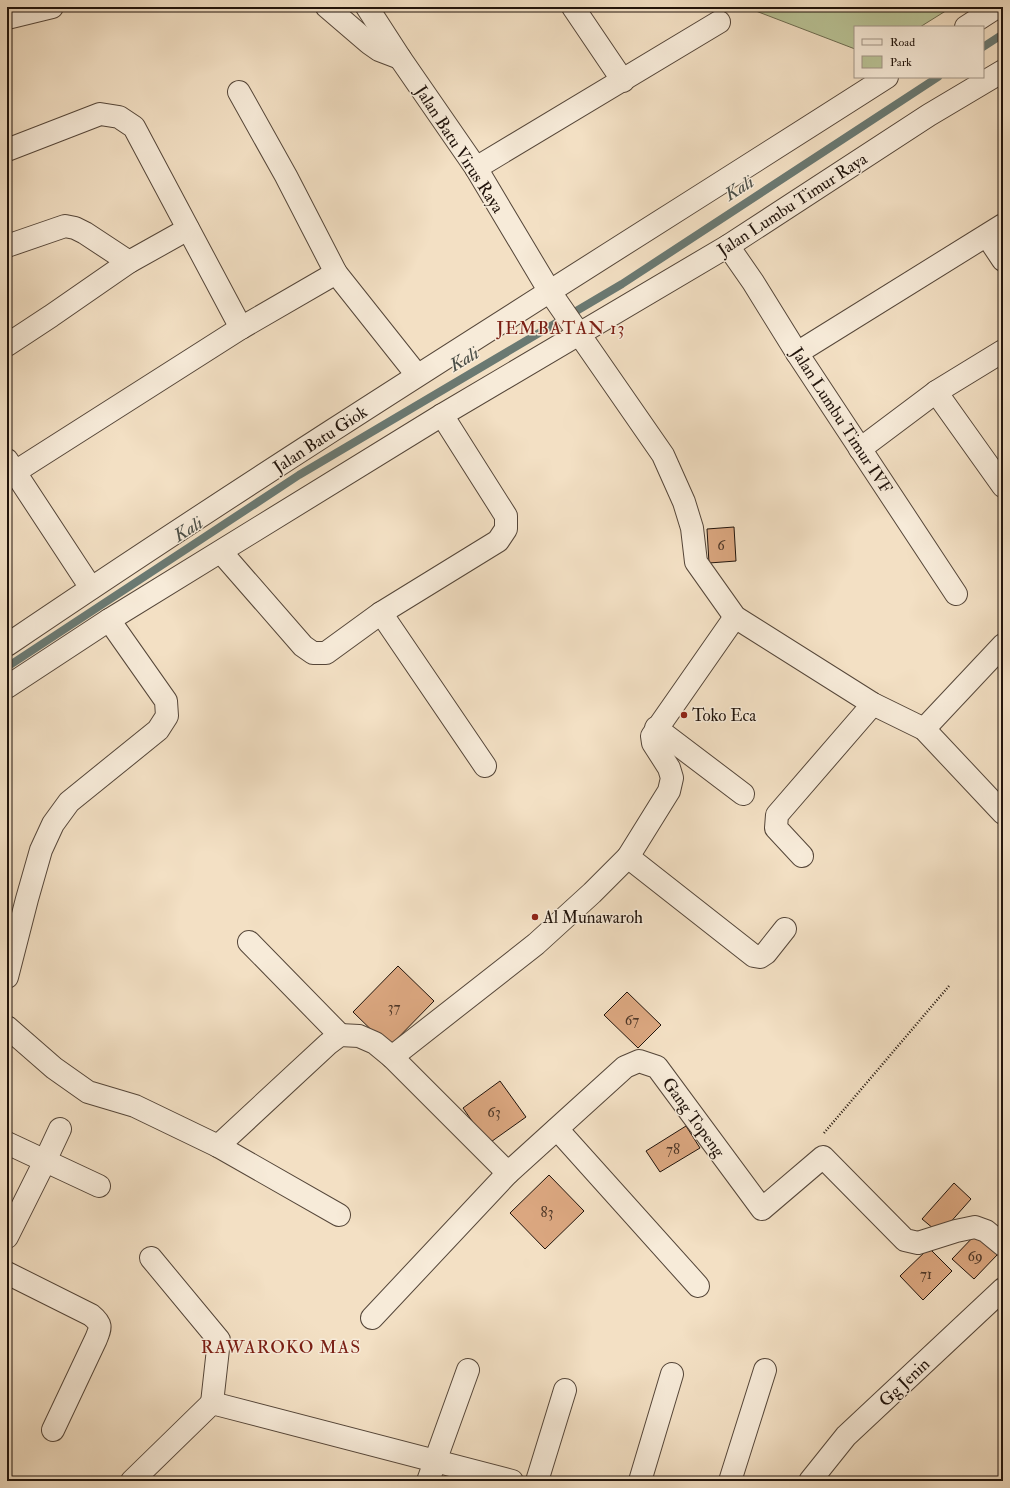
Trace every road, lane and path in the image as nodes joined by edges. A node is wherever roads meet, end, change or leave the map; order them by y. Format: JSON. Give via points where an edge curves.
{"nodes":[{"id":1,"x":52,"y":7,"type":"edge"},
{"id":2,"x":327,"y":7,"type":"edge"},
{"id":3,"x":367,"y":7,"type":"edge"},
{"id":4,"x":573,"y":7,"type":"edge"},
{"id":5,"x":997,"y":7,"type":"edge"},
{"id":6,"x":7,"y":18,"type":"edge"},
{"id":7,"x":719,"y":22,"type":"dead end"},
{"id":8,"x":968,"y":26,"type":"edge"},
{"id":9,"x":400,"y":58,"type":"junction"},
{"id":10,"x":1003,"y":71,"type":"edge"},
{"id":11,"x":885,"y":78,"type":"edge"},
{"id":12,"x":624,"y":81,"type":"junction"},
{"id":13,"x":239,"y":92,"type":"dead end"},
{"id":14,"x":7,"y":150,"type":"edge"},
{"id":15,"x":476,"y":168,"type":"junction"},
{"id":16,"x":188,"y":229,"type":"junction"},
{"id":17,"x":995,"y":231,"type":"edge"},
{"id":18,"x":7,"y":246,"type":"edge"},
{"id":19,"x":728,"y":246,"type":"junction"},
{"id":20,"x":1003,"y":260,"type":"edge"},
{"id":21,"x":129,"y":262,"type":"junction"},
{"id":22,"x":336,"y":272,"type":"junction"},
{"id":23,"x":554,"y":298,"type":"junction"},
{"id":24,"x":241,"y":328,"type":"junction"},
{"id":25,"x":578,"y":331,"type":"junction"},
{"id":26,"x":7,"y":345,"type":"edge"},
{"id":27,"x":1003,"y":350,"type":"edge"},
{"id":28,"x":797,"y":353,"type":"junction"},
{"id":29,"x":418,"y":375,"type":"junction"},
{"id":30,"x":936,"y":392,"type":"junction"},
{"id":31,"x":442,"y":415,"type":"junction"},
{"id":32,"x":860,"y":449,"type":"junction"},
{"id":33,"x":10,"y":470,"type":"edge"},
{"id":34,"x":1003,"y":486,"type":"edge"},
{"id":35,"x":221,"y":552,"type":"junction"},
{"id":36,"x":91,"y":588,"type":"junction"},
{"id":37,"x":956,"y":594,"type":"dead end"},
{"id":38,"x":381,"y":613,"type":"junction"},
{"id":39,"x":735,"y":617,"type":"junction"},
{"id":40,"x":108,"y":620,"type":"junction"},
{"id":41,"x":7,"y":645,"type":"edge"},
{"id":42,"x":1002,"y":648,"type":"edge"},
{"id":43,"x":7,"y":687,"type":"edge"},
{"id":44,"x":873,"y":704,"type":"junction"},
{"id":45,"x":656,"y":728,"type":"junction"},
{"id":46,"x":924,"y":729,"type":"junction"},
{"id":47,"x":485,"y":766,"type":"dead end"},
{"id":48,"x":743,"y":794,"type":"dead end"},
{"id":49,"x":1003,"y":813,"type":"edge"},
{"id":50,"x":802,"y":856,"type":"dead end"},
{"id":51,"x":628,"y":857,"type":"junction"},
{"id":52,"x":786,"y":929,"type":"dead end"},
{"id":53,"x":249,"y":942,"type":"dead end"},
{"id":54,"x":7,"y":977,"type":"edge"},
{"id":55,"x":949,"y":986,"type":"dead end"},
{"id":56,"x":7,"y":1027,"type":"edge"},
{"id":57,"x":340,"y":1035,"type":"junction"},
{"id":58,"x":392,"y":1057,"type":"junction"},
{"id":59,"x":60,"y":1129,"type":"dead end"},
{"id":60,"x":557,"y":1129,"type":"junction"},
{"id":61,"x":7,"y":1143,"type":"edge"},
{"id":62,"x":218,"y":1146,"type":"junction"},
{"id":63,"x":823,"y":1157,"type":"junction"},
{"id":64,"x":45,"y":1161,"type":"junction"},
{"id":65,"x":508,"y":1173,"type":"junction"},
{"id":66,"x":99,"y":1186,"type":"dead end"},
{"id":67,"x":339,"y":1215,"type":"dead end"},
{"id":68,"x":7,"y":1236,"type":"edge"},
{"id":69,"x":1003,"y":1245,"type":"edge"},
{"id":70,"x":151,"y":1258,"type":"dead end"},
{"id":71,"x":7,"y":1273,"type":"edge"},
{"id":72,"x":698,"y":1286,"type":"dead end"},
{"id":73,"x":1003,"y":1289,"type":"edge"},
{"id":74,"x":372,"y":1318,"type":"dead end"},
{"id":75,"x":468,"y":1370,"type":"dead end"},
{"id":76,"x":766,"y":1370,"type":"dead end"},
{"id":77,"x":672,"y":1374,"type":"dead end"},
{"id":78,"x":565,"y":1390,"type":"dead end"},
{"id":79,"x":212,"y":1403,"type":"junction"},
{"id":80,"x":53,"y":1430,"type":"dead end"},
{"id":81,"x":432,"y":1471,"type":"edge"},
{"id":82,"x":132,"y":1481,"type":"edge"},
{"id":83,"x":512,"y":1481,"type":"edge"},
{"id":84,"x":537,"y":1481,"type":"edge"},
{"id":85,"x":640,"y":1481,"type":"edge"},
{"id":86,"x":730,"y":1481,"type":"edge"},
{"id":87,"x":810,"y":1481,"type":"edge"}],
"edges":[{"from":1,"to":6,"type":"street"},
{"from":2,"to":9,"type":"street","via":[[379,50]]},
{"from":3,"to":9,"type":"street","name":"Jalan Batu Virus Raya"},
{"from":4,"to":12,"type":"street"},
{"from":5,"to":8,"type":"street"},
{"from":7,"to":12,"type":"street"},
{"from":9,"to":15,"type":"street","name":"Jalan Batu Virus Raya"},
{"from":10,"to":19,"type":"street","name":"Jalan Lumbu Timur Raya","via":[[929,115]]},
{"from":11,"to":23,"type":"street"},
{"from":12,"to":15,"type":"street"},
{"from":13,"to":22,"type":"street"},
{"from":14,"to":16,"type":"street","via":[[100,114],[119,117],[134,127]]},
{"from":15,"to":23,"type":"street","name":"Jalan Batu Virus Raya"},
{"from":16,"to":21,"type":"street"},
{"from":16,"to":24,"type":"street"},
{"from":17,"to":20,"type":"street"},
{"from":17,"to":28,"type":"street"},
{"from":18,"to":21,"type":"street","via":[[64,226],[85,233]]},
{"from":19,"to":25,"type":"street","name":"Jalan Lumbu Timur Raya"},
{"from":19,"to":28,"type":"street","name":"Jalan Lumbu Timur IVF"},
{"from":21,"to":26,"type":"street"},
{"from":22,"to":24,"type":"street"},
{"from":22,"to":29,"type":"street"},
{"from":23,"to":25,"type":"street"},
{"from":23,"to":29,"type":"street","name":"Jalan Batu Giok"},
{"from":24,"to":33,"type":"street"},
{"from":25,"to":31,"type":"street","name":"Jalan Lumbu Timur Raya"},
{"from":25,"to":39,"type":"street","via":[[663,455],[684,502],[692,528],[696,562]]},
{"from":27,"to":30,"type":"street"},
{"from":28,"to":32,"type":"street","name":"Jalan Lumbu Timur IVF"},
{"from":29,"to":36,"type":"street","name":"Jalan Batu Giok"},
{"from":30,"to":32,"type":"street"},
{"from":30,"to":34,"type":"street"},
{"from":31,"to":35,"type":"street","name":"Jalan Lumbu Timur Raya"},
{"from":31,"to":38,"type":"street","via":[[506,516],[506,529],[498,541]]},
{"from":32,"to":37,"type":"street","name":"Jalan Lumbu Timur IVF"},
{"from":33,"to":36,"type":"street"},
{"from":35,"to":38,"type":"street","via":[[303,646],[313,653],[326,653]]},
{"from":35,"to":40,"type":"street","name":"Jalan Lumbu Timur Raya"},
{"from":36,"to":41,"type":"street","name":"Jalan Batu Giok"},
{"from":38,"to":47,"type":"street"},
{"from":39,"to":44,"type":"street"},
{"from":39,"to":45,"type":"street"},
{"from":40,"to":43,"type":"street"},
{"from":40,"to":54,"type":"street","via":[[166,701],[167,716],[158,730],[69,802],[53,824],[41,850]]},
{"from":42,"to":46,"type":"street"},
{"from":44,"to":46,"type":"street"},
{"from":44,"to":50,"type":"street","via":[[778,815],[776,828]]},
{"from":45,"to":48,"type":"street"},
{"from":45,"to":51,"type":"street","via":[[652,743],[672,778],[669,791]]},
{"from":46,"to":49,"type":"street"},
{"from":51,"to":52,"type":"street","via":[[754,956],[760,957],[766,953]]},
{"from":51,"to":58,"type":"street","via":[[536,944]]},
{"from":53,"to":57,"type":"street"},
{"from":55,"to":63,"type":"path","via":[[816,1143]]},
{"from":56,"to":62,"type":"street","via":[[54,1068],[88,1092],[135,1106]]},
{"from":57,"to":58,"type":"street","via":[[359,1036],[376,1043]]},
{"from":57,"to":62,"type":"street"},
{"from":58,"to":65,"type":"street"},
{"from":59,"to":64,"type":"street"},
{"from":60,"to":63,"type":"street","name":"Gang Topeng","via":[[624,1067],[639,1061],[657,1067],[762,1209]]},
{"from":60,"to":65,"type":"street","name":"Gang Topeng"},
{"from":60,"to":72,"type":"street"},
{"from":61,"to":64,"type":"street"},
{"from":62,"to":67,"type":"street"},
{"from":63,"to":69,"type":"street","via":[[905,1240],[918,1244],[974,1227],[986,1231]]},
{"from":64,"to":66,"type":"street"},
{"from":64,"to":68,"type":"street"},
{"from":65,"to":74,"type":"street","name":"Gang Topeng"},
{"from":70,"to":79,"type":"street","via":[[219,1340]]},
{"from":71,"to":80,"type":"street","via":[[98,1320],[100,1328]]},
{"from":73,"to":87,"type":"street","name":"Gg Jenin","via":[[846,1436]]},
{"from":75,"to":81,"type":"street"},
{"from":76,"to":86,"type":"street"},
{"from":77,"to":85,"type":"street"},
{"from":78,"to":84,"type":"street"},
{"from":79,"to":81,"type":"street"},
{"from":79,"to":82,"type":"street"},
{"from":81,"to":83,"type":"street"}]}
